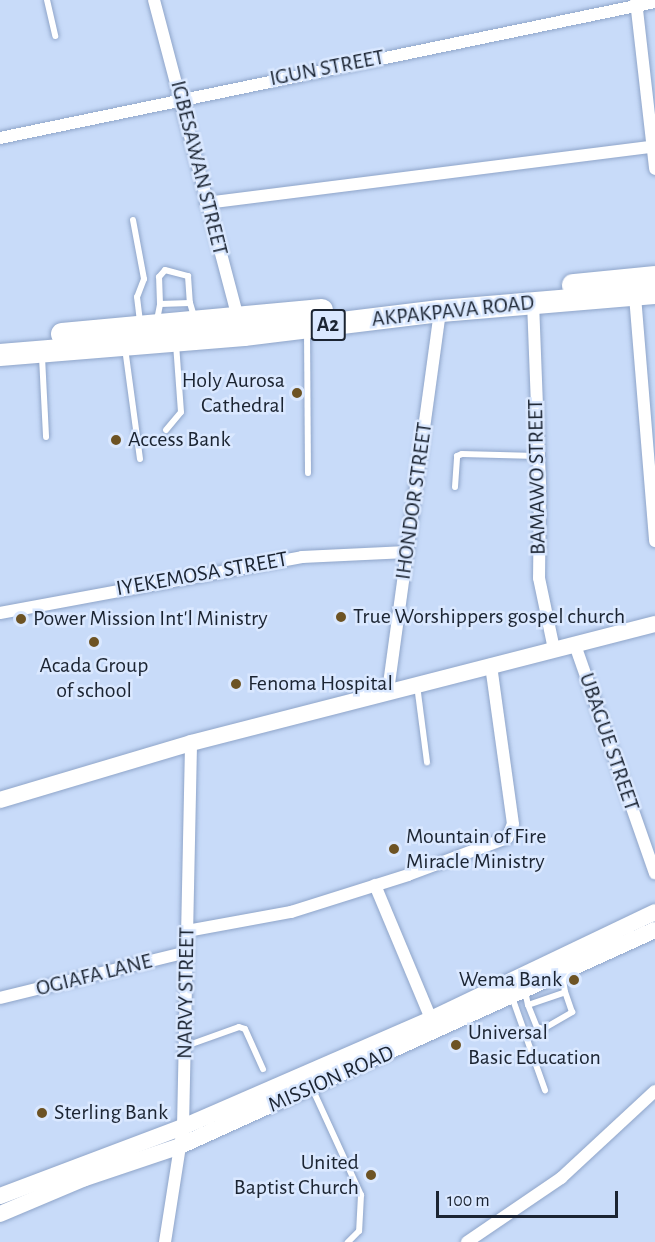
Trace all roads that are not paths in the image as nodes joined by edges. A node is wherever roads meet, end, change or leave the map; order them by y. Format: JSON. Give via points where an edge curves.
{"nodes":[{"id":1,"x":47,"y":0,"type":"edge"},
{"id":2,"x":154,"y":0,"type":"edge"},
{"id":3,"x":655,"y":2,"type":"edge"},
{"id":4,"x":637,"y":3,"type":"edge"},
{"id":5,"x":55,"y":36,"type":"dead end"},
{"id":6,"x":182,"y":97,"type":"junction"},
{"id":7,"x":0,"y":138,"type":"edge"},
{"id":8,"x":654,"y":146,"type":"edge"},
{"id":9,"x":655,"y":169,"type":"edge"},
{"id":10,"x":206,"y":203,"type":"junction"},
{"id":11,"x":133,"y":220,"type":"dead end"},
{"id":12,"x":655,"y":277,"type":"edge"},
{"id":13,"x":645,"y":295,"type":"edge"},
{"id":14,"x":533,"y":302,"type":"junction"},
{"id":15,"x":440,"y":311,"type":"junction"},
{"id":16,"x":193,"y":313,"type":"junction"},
{"id":17,"x":152,"y":319,"type":"junction"},
{"id":18,"x":241,"y":327,"type":"junction"},
{"id":19,"x":307,"y":327,"type":"junction"},
{"id":20,"x":0,"y":340,"type":"edge"},
{"id":21,"x":176,"y":340,"type":"junction"},
{"id":22,"x":124,"y":344,"type":"junction"},
{"id":23,"x":41,"y":351,"type":"junction"},
{"id":24,"x":0,"y":355,"type":"edge"},
{"id":25,"x":166,"y":430,"type":"dead end"},
{"id":26,"x":46,"y":437,"type":"dead end"},
{"id":27,"x":537,"y":456,"type":"junction"},
{"id":28,"x":140,"y":459,"type":"dead end"},
{"id":29,"x":308,"y":473,"type":"dead end"},
{"id":30,"x":455,"y":487,"type":"dead end"},
{"id":31,"x":655,"y":542,"type":"edge"},
{"id":32,"x":407,"y":552,"type":"junction"},
{"id":33,"x":0,"y":613,"type":"edge"},
{"id":34,"x":655,"y":624,"type":"edge"},
{"id":35,"x":575,"y":645,"type":"junction"},
{"id":36,"x":555,"y":649,"type":"junction"},
{"id":37,"x":491,"y":665,"type":"junction"},
{"id":38,"x":417,"y":684,"type":"junction"},
{"id":39,"x":388,"y":691,"type":"junction"},
{"id":40,"x":191,"y":743,"type":"junction"},
{"id":41,"x":426,"y":762,"type":"dead end"},
{"id":42,"x":0,"y":800,"type":"edge"},
{"id":43,"x":655,"y":873,"type":"edge"},
{"id":44,"x":375,"y":885,"type":"junction"},
{"id":45,"x":655,"y":912,"type":"edge"},
{"id":46,"x":655,"y":930,"type":"edge"},
{"id":47,"x":187,"y":931,"type":"junction"},
{"id":48,"x":187,"y":952,"type":"junction"},
{"id":49,"x":561,"y":970,"type":"junction"},
{"id":50,"x":518,"y":992,"type":"junction"},
{"id":51,"x":565,"y":992,"type":"junction"},
{"id":52,"x":0,"y":998,"type":"edge"},
{"id":53,"x":528,"y":1005,"type":"junction"},
{"id":54,"x":431,"y":1019,"type":"junction"},
{"id":55,"x":185,"y":1046,"type":"junction"},
{"id":56,"x":263,"y":1069,"type":"dead end"},
{"id":57,"x":312,"y":1087,"type":"junction"},
{"id":58,"x":544,"y":1090,"type":"dead end"},
{"id":59,"x":655,"y":1091,"type":"edge"},
{"id":60,"x":183,"y":1127,"type":"junction"},
{"id":61,"x":180,"y":1146,"type":"junction"},
{"id":62,"x":0,"y":1196,"type":"edge"},
{"id":63,"x":0,"y":1214,"type":"edge"},
{"id":64,"x":165,"y":1242,"type":"edge"},
{"id":65,"x":348,"y":1242,"type":"edge"},
{"id":66,"x":467,"y":1242,"type":"edge"}],
"edges":[{"from":1,"to":5,"type":"lane"},
{"from":2,"to":6,"type":"street","name":"IGBESAWAN STREET"},
{"from":3,"to":4,"type":"street","name":"IGUN STREET"},
{"from":4,"to":6,"type":"street","name":"IGUN STREET"},
{"from":4,"to":8,"type":"street"},
{"from":6,"to":7,"type":"street","name":"IGUN STREET","via":[[60,128]]},
{"from":6,"to":10,"type":"street","name":"IGBESAWAN STREET"},
{"from":8,"to":9,"type":"street"},
{"from":8,"to":10,"type":"street"},
{"from":10,"to":18,"type":"street","name":"IGBESAWAN STREET"},
{"from":11,"to":17,"type":"lane","via":[[144,279],[137,297]]},
{"from":12,"to":18,"type":"highway","name":"AKPAKPAVA ROAD","number":"A2"},
{"from":13,"to":14,"type":"highway","name":"AKPAKPAVA ROAD","number":"A2"},
{"from":13,"to":31,"type":"street"},
{"from":14,"to":15,"type":"highway","name":"AKPAKPAVA ROAD","number":"A2"},
{"from":14,"to":27,"type":"street","name":"BAMAWO STREET"},
{"from":15,"to":19,"type":"highway","name":"AKPAKPAVA ROAD","number":"A2"},
{"from":15,"to":32,"type":"street","name":"IHONDOR STREET"},
{"from":16,"to":17,"type":"highway","name":"AKPAKPAVA ROAD","number":"A2"},
{"from":16,"to":17,"type":"lane","via":[[189,276],[165,270],[159,276]]},
{"from":16,"to":18,"type":"highway","name":"AKPAKPAVA ROAD","number":"A2"},
{"from":17,"to":20,"type":"highway","name":"AKPAKPAVA ROAD","number":"A2"},
{"from":18,"to":19,"type":"highway","name":"AKPAKPAVA ROAD","number":"A2"},
{"from":18,"to":21,"type":"highway","name":"AKPAKPAVA ROAD","number":"A2"},
{"from":19,"to":29,"type":"lane"},
{"from":21,"to":22,"type":"highway","name":"AKPAKPAVA ROAD","number":"A2"},
{"from":21,"to":25,"type":"lane","via":[[181,412]]},
{"from":22,"to":23,"type":"highway","name":"AKPAKPAVA ROAD","number":"A2"},
{"from":22,"to":28,"type":"lane"},
{"from":23,"to":24,"type":"highway","name":"AKPAKPAVA ROAD","number":"A2"},
{"from":23,"to":26,"type":"lane"},
{"from":27,"to":30,"type":"lane","via":[[462,454],[457,456]]},
{"from":27,"to":36,"type":"street","name":"BAMAWO STREET","via":[[539,578]]},
{"from":32,"to":33,"type":"street","name":"IYEKEMOSA STREET","via":[[302,557]]},
{"from":32,"to":39,"type":"street","name":"IHONDOR STREET"},
{"from":34,"to":35,"type":"street"},
{"from":35,"to":36,"type":"street"},
{"from":35,"to":43,"type":"street","name":"UBAGUE STREET"},
{"from":36,"to":37,"type":"street"},
{"from":37,"to":38,"type":"street"},
{"from":37,"to":44,"type":"street","via":[[512,832],[507,838]]},
{"from":38,"to":39,"type":"street"},
{"from":38,"to":41,"type":"lane"},
{"from":39,"to":40,"type":"street"},
{"from":40,"to":42,"type":"street"},
{"from":40,"to":47,"type":"street","name":"NARVY STREET"},
{"from":44,"to":47,"type":"street","via":[[291,912]]},
{"from":44,"to":54,"type":"street"},
{"from":45,"to":54,"type":"street","name":"MISSION ROAD"},
{"from":46,"to":49,"type":"street","name":"MISSION ROAD"},
{"from":47,"to":48,"type":"street","name":"NARVY STREET"},
{"from":48,"to":52,"type":"street","name":"OGIAFA LANE"},
{"from":48,"to":55,"type":"street","name":"NARVY STREET"},
{"from":49,"to":50,"type":"street","name":"MISSION ROAD"},
{"from":49,"to":51,"type":"lane"},
{"from":50,"to":53,"type":"lane"},
{"from":50,"to":57,"type":"street","name":"MISSION ROAD"},
{"from":50,"to":58,"type":"lane"},
{"from":51,"to":53,"type":"lane"},
{"from":51,"to":53,"type":"lane","via":[[572,1012],[543,1029],[537,1027]]},
{"from":54,"to":60,"type":"street","name":"MISSION ROAD"},
{"from":55,"to":56,"type":"lane","via":[[239,1027],[245,1029]]},
{"from":55,"to":60,"type":"street","name":"NARVY STREET"},
{"from":57,"to":61,"type":"street","name":"MISSION ROAD"},
{"from":57,"to":65,"type":"lane","via":[[361,1195],[358,1231]]},
{"from":59,"to":66,"type":"street","via":[[561,1178]]},
{"from":60,"to":61,"type":"street","name":"NARVY STREET"},
{"from":60,"to":62,"type":"street","name":"MISSION ROAD"},
{"from":61,"to":63,"type":"street","name":"MISSION ROAD","via":[[85,1178]]},
{"from":61,"to":64,"type":"street","name":"NARVY STREET"}]}
